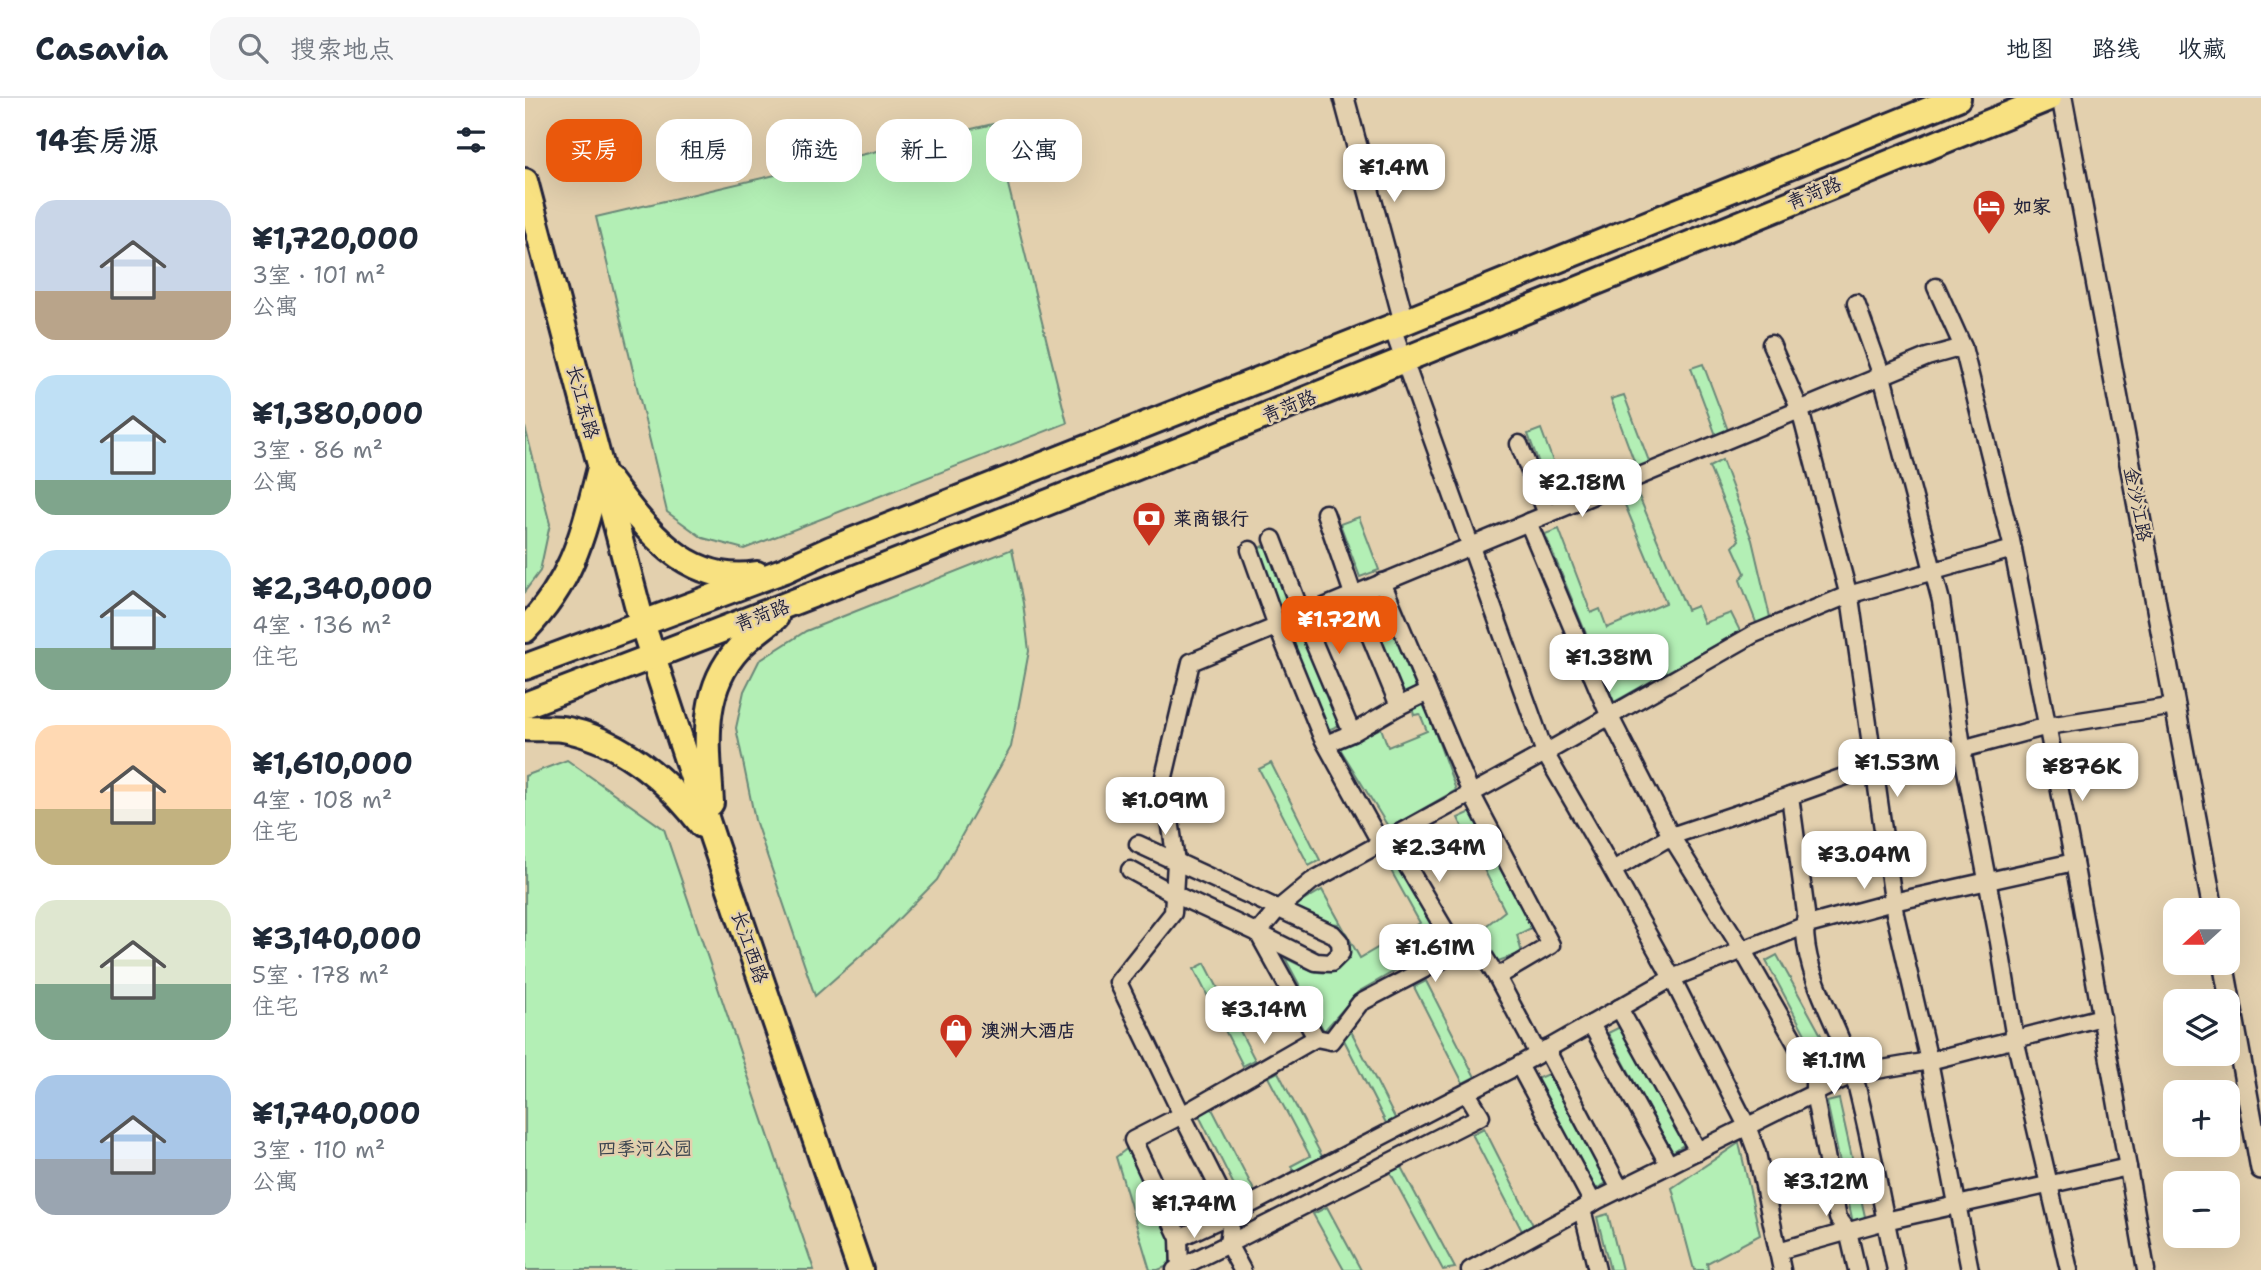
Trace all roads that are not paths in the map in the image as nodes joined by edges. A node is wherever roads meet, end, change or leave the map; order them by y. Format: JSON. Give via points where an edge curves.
{"nodes":[{"id":1,"x":1345,"y":98,"type":"edge"},
{"id":2,"x":1958,"y":98,"type":"edge"},
{"id":3,"x":2049,"y":98,"type":"edge"},
{"id":4,"x":2062,"y":98,"type":"edge"},
{"id":5,"x":525,"y":181,"type":"edge"},
{"id":6,"x":1935,"y":287,"type":"dead end"},
{"id":7,"x":1856,"y":303,"type":"dead end"},
{"id":8,"x":1398,"y":324,"type":"junction"},
{"id":9,"x":1772,"y":344,"type":"dead end"},
{"id":10,"x":1963,"y":347,"type":"junction"},
{"id":11,"x":1405,"y":360,"type":"junction"},
{"id":12,"x":1882,"y":376,"type":"junction"},
{"id":13,"x":1800,"y":410,"type":"junction"},
{"id":14,"x":1519,"y":444,"type":"dead end"},
{"id":15,"x":600,"y":468,"type":"junction"},
{"id":16,"x":1325,"y":513,"type":"dead end"},
{"id":17,"x":1547,"y":514,"type":"junction"},
{"id":18,"x":1528,"y":522,"type":"junction"},
{"id":19,"x":1273,"y":539,"type":"dead end"},
{"id":20,"x":1471,"y":545,"type":"junction"},
{"id":21,"x":2013,"y":549,"type":"junction"},
{"id":22,"x":1250,"y":550,"type":"dead end"},
{"id":23,"x":785,"y":570,"type":"junction"},
{"id":24,"x":1933,"y":571,"type":"junction"},
{"id":25,"x":1382,"y":582,"type":"junction"},
{"id":26,"x":1353,"y":594,"type":"junction"},
{"id":27,"x":1848,"y":595,"type":"junction"},
{"id":28,"x":794,"y":603,"type":"junction"},
{"id":29,"x":1302,"y":615,"type":"junction"},
{"id":30,"x":642,"y":623,"type":"junction"},
{"id":31,"x":1277,"y":626,"type":"junction"},
{"id":32,"x":525,"y":630,"type":"edge"},
{"id":33,"x":653,"y":657,"type":"junction"},
{"id":34,"x":525,"y":667,"type":"edge"},
{"id":35,"x":1428,"y":692,"type":"junction"},
{"id":36,"x":525,"y":705,"type":"edge"},
{"id":37,"x":1399,"y":706,"type":"junction"},
{"id":38,"x":2175,"y":706,"type":"junction"},
{"id":39,"x":1609,"y":715,"type":"junction"},
{"id":40,"x":2048,"y":726,"type":"junction"},
{"id":41,"x":525,"y":728,"type":"edge"},
{"id":42,"x":1352,"y":733,"type":"junction"},
{"id":43,"x":1326,"y":744,"type":"junction"},
{"id":44,"x":1962,"y":749,"type":"junction"},
{"id":45,"x":1545,"y":752,"type":"junction"},
{"id":46,"x":1874,"y":765,"type":"junction"},
{"id":47,"x":1471,"y":793,"type":"junction"},
{"id":48,"x":1790,"y":796,"type":"junction"},
{"id":49,"x":1671,"y":836,"type":"junction"},
{"id":50,"x":713,"y":839,"type":"junction"},
{"id":51,"x":1385,"y":839,"type":"junction"},
{"id":52,"x":1138,"y":844,"type":"dead end"},
{"id":53,"x":1176,"y":862,"type":"junction"},
{"id":54,"x":2074,"y":862,"type":"junction"},
{"id":55,"x":1130,"y":870,"type":"dead end"},
{"id":56,"x":1613,"y":870,"type":"junction"},
{"id":57,"x":1987,"y":882,"type":"junction"},
{"id":58,"x":1174,"y":894,"type":"junction"},
{"id":59,"x":2211,"y":898,"type":"edge"},
{"id":60,"x":1893,"y":902,"type":"junction"},
{"id":61,"x":1277,"y":910,"type":"junction"},
{"id":62,"x":1804,"y":926,"type":"junction"},
{"id":63,"x":1258,"y":933,"type":"junction"},
{"id":64,"x":1457,"y":950,"type":"junction"},
{"id":65,"x":1743,"y":951,"type":"junction"},
{"id":66,"x":2225,"y":975,"type":"edge"},
{"id":67,"x":1497,"y":977,"type":"junction"},
{"id":68,"x":1672,"y":978,"type":"junction"},
{"id":69,"x":1619,"y":1008,"type":"junction"},
{"id":70,"x":2102,"y":1017,"type":"junction"},
{"id":71,"x":1591,"y":1024,"type":"junction"},
{"id":72,"x":1316,"y":1038,"type":"junction"},
{"id":73,"x":2015,"y":1039,"type":"junction"},
{"id":74,"x":1542,"y":1052,"type":"junction"},
{"id":75,"x":1929,"y":1060,"type":"junction"},
{"id":76,"x":1519,"y":1065,"type":"junction"},
{"id":77,"x":1853,"y":1074,"type":"junction"},
{"id":78,"x":1468,"y":1093,"type":"junction"},
{"id":79,"x":1814,"y":1093,"type":"junction"},
{"id":80,"x":1182,"y":1115,"type":"junction"},
{"id":81,"x":1747,"y":1126,"type":"junction"},
{"id":82,"x":1698,"y":1151,"type":"junction"},
{"id":83,"x":1669,"y":1165,"type":"junction"},
{"id":84,"x":2128,"y":1167,"type":"junction"},
{"id":85,"x":2261,"y":1169,"type":"edge"},
{"id":86,"x":2049,"y":1184,"type":"junction"},
{"id":87,"x":1620,"y":1189,"type":"junction"},
{"id":88,"x":1956,"y":1204,"type":"junction"},
{"id":89,"x":1588,"y":1206,"type":"junction"},
{"id":90,"x":1232,"y":1214,"type":"junction"},
{"id":91,"x":1885,"y":1220,"type":"junction"},
{"id":92,"x":1848,"y":1231,"type":"junction"},
{"id":93,"x":1179,"y":1238,"type":"junction"},
{"id":94,"x":1229,"y":1244,"type":"junction"},
{"id":95,"x":1778,"y":1251,"type":"junction"},
{"id":96,"x":1178,"y":1269,"type":"edge"},
{"id":97,"x":860,"y":1270,"type":"edge"},
{"id":98,"x":1242,"y":1270,"type":"edge"},
{"id":99,"x":1470,"y":1270,"type":"edge"},
{"id":100,"x":1597,"y":1270,"type":"edge"},
{"id":101,"x":1782,"y":1270,"type":"edge"},
{"id":102,"x":1857,"y":1270,"type":"edge"},
{"id":103,"x":1896,"y":1270,"type":"edge"},
{"id":104,"x":1970,"y":1270,"type":"edge"},
{"id":105,"x":2069,"y":1270,"type":"edge"},
{"id":106,"x":2146,"y":1270,"type":"edge"}],
"edges":[{"from":1,"to":8,"type":"street"},
{"from":2,"to":8,"type":"main road","name":"青菏路"},
{"from":3,"to":11,"type":"main road","name":"青菏路"},
{"from":4,"to":38,"type":"street","name":"金沙江路"},
{"from":5,"to":15,"type":"main road","name":"长江东路"},
{"from":6,"to":10,"type":"street"},
{"from":7,"to":12,"type":"street"},
{"from":8,"to":11,"type":"street"},
{"from":8,"to":23,"type":"main road","name":"青菏路"},
{"from":9,"to":13,"type":"street"},
{"from":10,"to":12,"type":"street"},
{"from":10,"to":21,"type":"street"},
{"from":11,"to":20,"type":"street"},
{"from":11,"to":28,"type":"main road","name":"青菏路"},
{"from":12,"to":13,"type":"street"},
{"from":12,"to":24,"type":"street"},
{"from":13,"to":17,"type":"street"},
{"from":13,"to":27,"type":"street"},
{"from":14,"to":17,"type":"street"},
{"from":15,"to":23,"type":"main road","via":[[647,529],[693,567],[747,576]]},
{"from":15,"to":30,"type":"main road","name":"长江东路"},
{"from":15,"to":32,"type":"main road","via":[[580,546],[558,590]]},
{"from":16,"to":26,"type":"street"},
{"from":17,"to":18,"type":"street"},
{"from":18,"to":20,"type":"street"},
{"from":18,"to":39,"type":"street"},
{"from":19,"to":29,"type":"street"},
{"from":20,"to":25,"type":"street"},
{"from":20,"to":45,"type":"street"},
{"from":21,"to":24,"type":"street"},
{"from":21,"to":40,"type":"street"},
{"from":22,"to":31,"type":"street"},
{"from":23,"to":30,"type":"main road","name":"青菏路"},
{"from":24,"to":27,"type":"street"},
{"from":24,"to":44,"type":"street"},
{"from":25,"to":26,"type":"street"},
{"from":25,"to":35,"type":"street"},
{"from":26,"to":29,"type":"street"},
{"from":26,"to":37,"type":"street"},
{"from":27,"to":39,"type":"street","via":[[1754,634]]},
{"from":27,"to":46,"type":"street"},
{"from":28,"to":33,"type":"main road","name":"青菏路"},
{"from":28,"to":50,"type":"main road","via":[[738,649],[712,694],[708,747]]},
{"from":29,"to":31,"type":"street"},
{"from":29,"to":42,"type":"street"},
{"from":30,"to":33,"type":"main road","name":"长江西路"},
{"from":30,"to":34,"type":"main road","name":"青菏路"},
{"from":31,"to":43,"type":"street"},
{"from":31,"to":53,"type":"street","via":[[1191,662],[1164,777]]},
{"from":33,"to":36,"type":"main road","name":"青菏路"},
{"from":33,"to":50,"type":"main road","name":"长江西路"},
{"from":35,"to":37,"type":"street"},
{"from":35,"to":47,"type":"street"},
{"from":37,"to":42,"type":"street"},
{"from":38,"to":40,"type":"street"},
{"from":38,"to":59,"type":"street","name":"金沙江路"},
{"from":39,"to":45,"type":"street"},
{"from":39,"to":49,"type":"street"},
{"from":40,"to":44,"type":"street"},
{"from":40,"to":54,"type":"street"},
{"from":41,"to":50,"type":"main road","via":[[568,730],[616,746],[682,799]]},
{"from":42,"to":43,"type":"street"},
{"from":43,"to":51,"type":"street"},
{"from":44,"to":46,"type":"street"},
{"from":44,"to":57,"type":"street"},
{"from":45,"to":47,"type":"street"},
{"from":45,"to":56,"type":"street"},
{"from":46,"to":48,"type":"street"},
{"from":46,"to":60,"type":"street"},
{"from":47,"to":51,"type":"street"},
{"from":47,"to":67,"type":"street","via":[[1551,945]]},
{"from":48,"to":49,"type":"street"},
{"from":48,"to":62,"type":"street"},
{"from":49,"to":56,"type":"street"},
{"from":49,"to":65,"type":"street"},
{"from":50,"to":97,"type":"main road","name":"长江西路"},
{"from":51,"to":61,"type":"street","via":[[1312,881]]},
{"from":51,"to":64,"type":"street"},
{"from":52,"to":53,"type":"street"},
{"from":53,"to":58,"type":"street"},
{"from":53,"to":61,"type":"street"},
{"from":54,"to":57,"type":"street"},
{"from":54,"to":70,"type":"street"},
{"from":55,"to":58,"type":"street"},
{"from":56,"to":68,"type":"street"},
{"from":57,"to":60,"type":"street"},
{"from":57,"to":73,"type":"street"},
{"from":58,"to":63,"type":"street"},
{"from":58,"to":80,"type":"street","via":[[1173,913],[1118,982]]},
{"from":60,"to":62,"type":"street"},
{"from":60,"to":75,"type":"street"},
{"from":61,"to":63,"type":"street"},
{"from":61,"to":63,"type":"street","via":[[1333,934],[1341,953],[1331,963],[1316,962]]},
{"from":62,"to":65,"type":"street"},
{"from":62,"to":77,"type":"street","via":[[1808,958]]},
{"from":63,"to":72,"type":"street"},
{"from":64,"to":67,"type":"street","via":[[1474,940]]},
{"from":64,"to":72,"type":"street","via":[[1360,1003],[1331,1041]]},
{"from":65,"to":68,"type":"street"},
{"from":65,"to":79,"type":"street","via":[[1814,1075]]},
{"from":66,"to":85,"type":"street"},
{"from":67,"to":74,"type":"street"},
{"from":68,"to":69,"type":"street"},
{"from":68,"to":81,"type":"street"},
{"from":69,"to":71,"type":"street"},
{"from":69,"to":82,"type":"street"},
{"from":70,"to":73,"type":"street"},
{"from":70,"to":84,"type":"street"},
{"from":71,"to":74,"type":"street"},
{"from":71,"to":83,"type":"street"},
{"from":72,"to":80,"type":"street"},
{"from":73,"to":75,"type":"street"},
{"from":73,"to":86,"type":"street"},
{"from":74,"to":76,"type":"street"},
{"from":74,"to":87,"type":"street"},
{"from":75,"to":77,"type":"street"},
{"from":75,"to":88,"type":"street"},
{"from":76,"to":78,"type":"street"},
{"from":76,"to":89,"type":"street"},
{"from":77,"to":79,"type":"street"},
{"from":77,"to":91,"type":"street"},
{"from":78,"to":90,"type":"street"},
{"from":78,"to":94,"type":"street","via":[[1481,1116]]},
{"from":79,"to":81,"type":"street"},
{"from":79,"to":92,"type":"street","via":[[1838,1218]]},
{"from":80,"to":90,"type":"street"},
{"from":80,"to":93,"type":"street","via":[[1133,1140]]},
{"from":81,"to":82,"type":"street"},
{"from":81,"to":95,"type":"street"},
{"from":82,"to":83,"type":"street"},
{"from":83,"to":87,"type":"street"},
{"from":84,"to":86,"type":"street"},
{"from":84,"to":106,"type":"street"},
{"from":86,"to":88,"type":"street"},
{"from":86,"to":105,"type":"street"},
{"from":87,"to":89,"type":"street"},
{"from":88,"to":91,"type":"street"},
{"from":88,"to":104,"type":"street"},
{"from":89,"to":99,"type":"street"},
{"from":89,"to":100,"type":"street"},
{"from":90,"to":93,"type":"street"},
{"from":90,"to":94,"type":"street"},
{"from":91,"to":92,"type":"street"},
{"from":91,"to":103,"type":"street"},
{"from":92,"to":95,"type":"street"},
{"from":92,"to":102,"type":"street"},
{"from":93,"to":96,"type":"street"},
{"from":94,"to":96,"type":"street"},
{"from":94,"to":98,"type":"street"},
{"from":95,"to":101,"type":"street"}]}
